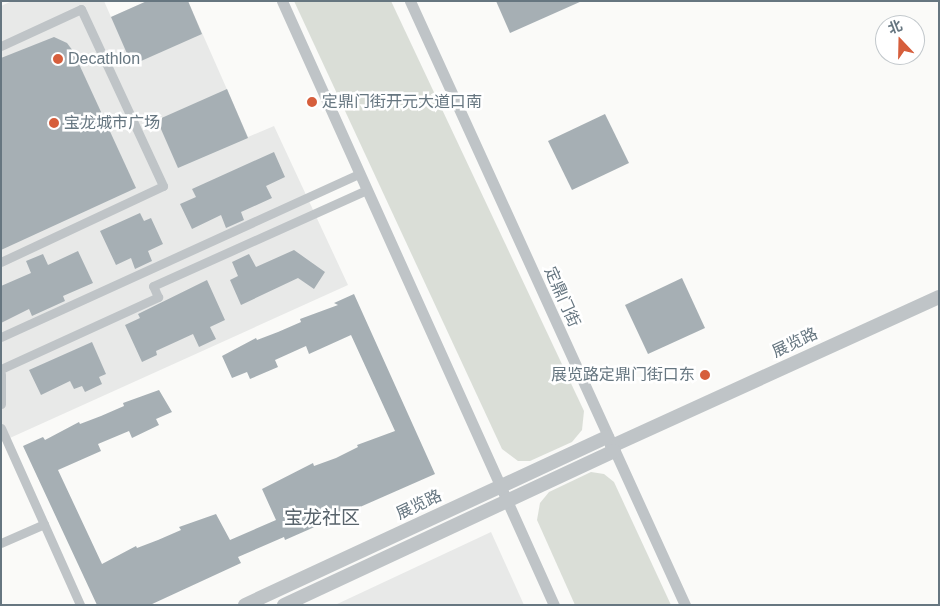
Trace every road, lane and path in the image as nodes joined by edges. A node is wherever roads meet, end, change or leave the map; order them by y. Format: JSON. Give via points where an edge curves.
{"nodes":[{"id":1,"x":282,"y":1,"type":"edge"},
{"id":2,"x":410,"y":1,"type":"edge"},
{"id":3,"x":79,"y":5,"type":"edge"},
{"id":4,"x":1,"y":46,"type":"edge"},
{"id":5,"x":359,"y":174,"type":"junction"},
{"id":6,"x":367,"y":190,"type":"junction"},
{"id":7,"x":1,"y":262,"type":"edge"},
{"id":8,"x":939,"y":297,"type":"edge"},
{"id":9,"x":1,"y":337,"type":"edge"},
{"id":10,"x":1,"y":369,"type":"edge"},
{"id":11,"x":1,"y":374,"type":"edge"},
{"id":12,"x":1,"y":404,"type":"edge"},
{"id":13,"x":1,"y":428,"type":"edge"},
{"id":14,"x":611,"y":445,"type":"junction"},
{"id":15,"x":499,"y":487,"type":"junction"},
{"id":16,"x":506,"y":502,"type":"junction"},
{"id":17,"x":44,"y":524,"type":"junction"},
{"id":18,"x":1,"y":543,"type":"edge"},
{"id":19,"x":80,"y":605,"type":"edge"},
{"id":20,"x":245,"y":605,"type":"edge"},
{"id":21,"x":284,"y":605,"type":"edge"},
{"id":22,"x":554,"y":605,"type":"edge"},
{"id":23,"x":685,"y":605,"type":"edge"}],
"edges":[{"from":1,"to":5,"type":"street"},
{"from":2,"to":14,"type":"street","name":"定鼎门街"},
{"from":3,"to":4,"type":"street"},
{"from":3,"to":7,"type":"street","via":[[163,186]]},
{"from":5,"to":6,"type":"street"},
{"from":5,"to":9,"type":"street"},
{"from":6,"to":10,"type":"street","via":[[153,286],[158,296]]},
{"from":6,"to":15,"type":"street"},
{"from":8,"to":14,"type":"street","name":"展览路"},
{"from":11,"to":12,"type":"street"},
{"from":13,"to":17,"type":"street"},
{"from":14,"to":15,"type":"street","name":"展览路"},
{"from":14,"to":16,"type":"street","name":"展览路"},
{"from":14,"to":23,"type":"street","name":"定鼎门街"},
{"from":15,"to":16,"type":"street"},
{"from":15,"to":20,"type":"street","name":"展览路"},
{"from":16,"to":21,"type":"street","name":"展览路"},
{"from":16,"to":22,"type":"street"},
{"from":17,"to":18,"type":"street"},
{"from":17,"to":19,"type":"street"}]}
